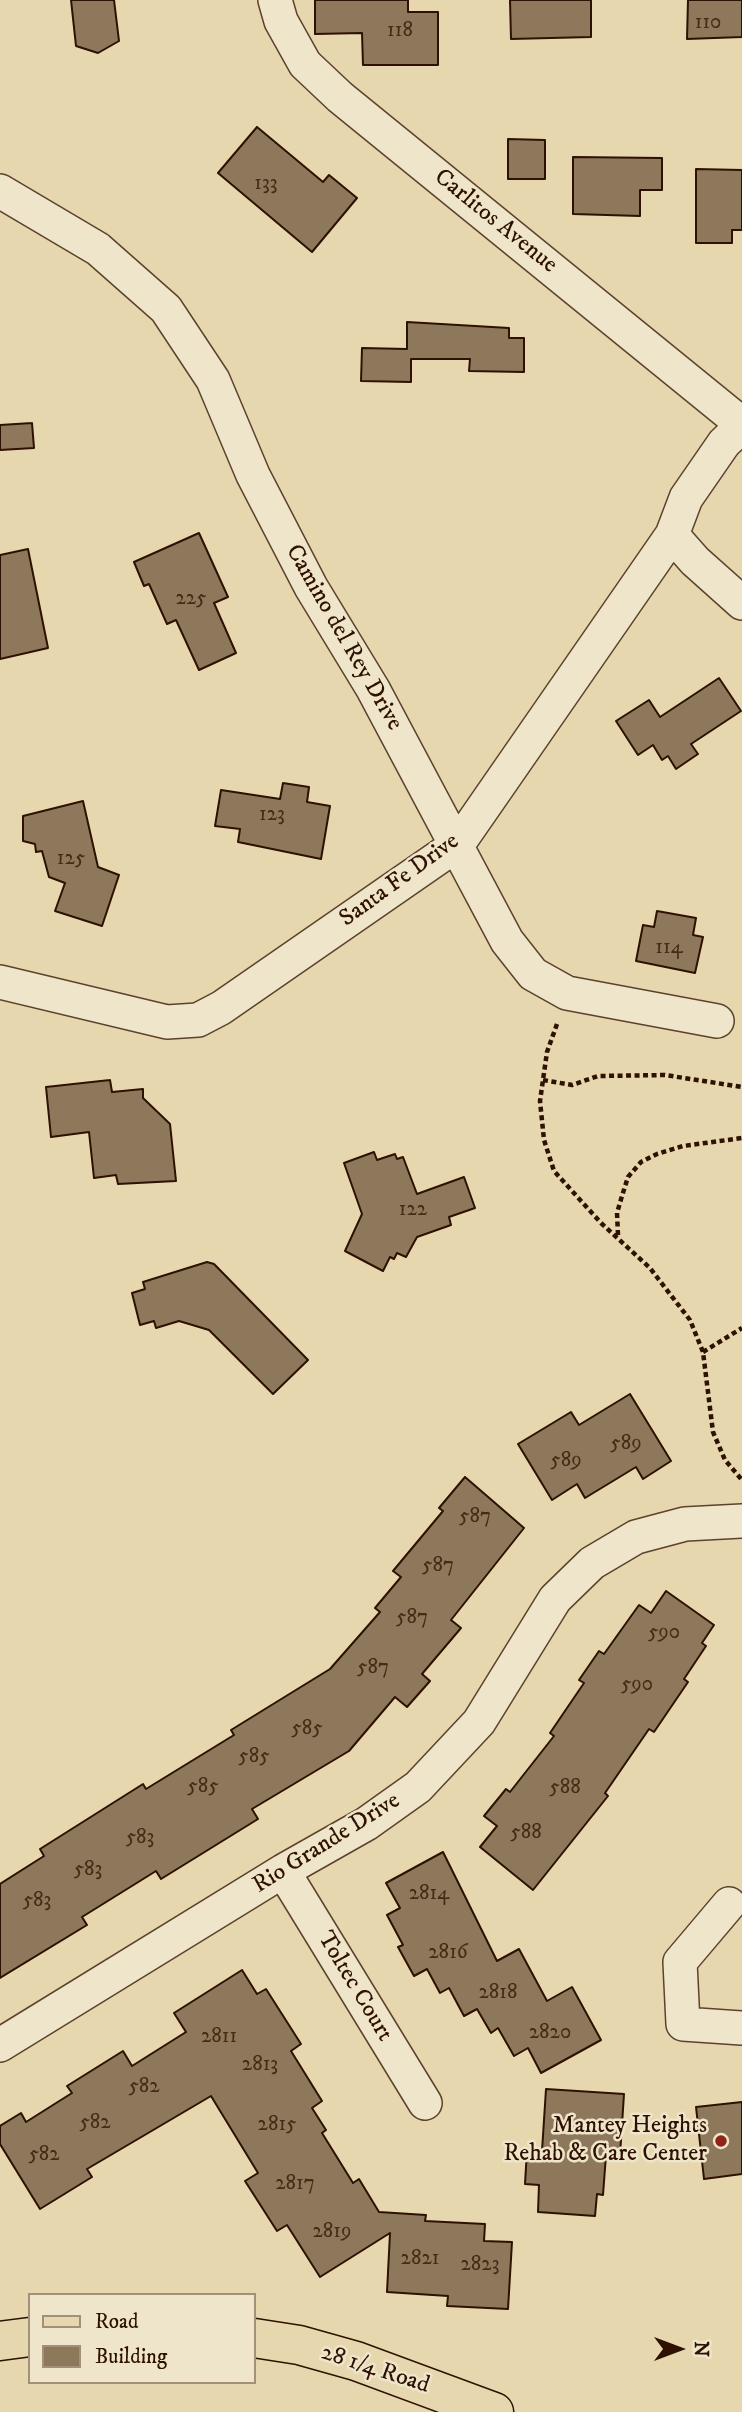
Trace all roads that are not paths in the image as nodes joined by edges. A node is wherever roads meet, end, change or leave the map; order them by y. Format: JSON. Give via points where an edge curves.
{"nodes":[{"id":1,"x":275,"y":0,"type":"edge"},
{"id":2,"x":0,"y":191,"type":"edge"},
{"id":3,"x":742,"y":425,"type":"edge"},
{"id":4,"x":672,"y":535,"type":"junction"},
{"id":5,"x":742,"y":603,"type":"edge"},
{"id":6,"x":458,"y":844,"type":"junction"},
{"id":7,"x":0,"y":982,"type":"edge"},
{"id":8,"x":717,"y":1021,"type":"dead end"},
{"id":9,"x":742,"y":1521,"type":"edge"},
{"id":10,"x":283,"y":1871,"type":"junction"},
{"id":11,"x":729,"y":1904,"type":"dead end"},
{"id":12,"x":742,"y":2028,"type":"edge"},
{"id":13,"x":0,"y":2045,"type":"edge"},
{"id":14,"x":425,"y":2103,"type":"dead end"},
{"id":15,"x":28,"y":2337,"type":"edge"},
{"id":16,"x":256,"y":2338,"type":"edge"},
{"id":17,"x":0,"y":2341,"type":"edge"},
{"id":18,"x":494,"y":2412,"type":"edge"}],
"edges":[{"from":1,"to":3,"type":"street","name":"Carlitos Avenue","via":[[281,22],[305,64],[340,97]]},
{"from":2,"to":6,"type":"street","name":"Camino del Rey Drive","via":[[98,250],[166,309],[213,380],[253,475],[311,587]]},
{"from":3,"to":4,"type":"street","name":"Santa Fe Drive","via":[[723,443],[686,498]]},
{"from":4,"to":5,"type":"street"},
{"from":4,"to":6,"type":"street","name":"Santa Fe Drive"},
{"from":6,"to":7,"type":"street","name":"Santa Fe Drive","via":[[198,1020],[167,1022]]},
{"from":6,"to":8,"type":"street","name":"Camino del Rey Drive","via":[[507,941],[533,974],[567,993]]},
{"from":9,"to":10,"type":"street","name":"Rio Grande Drive","via":[[685,1524],[636,1537],[592,1563],[555,1599],[479,1721],[454,1752],[418,1787],[366,1824]]},
{"from":10,"to":13,"type":"street","name":"Rio Grande Drive"},
{"from":10,"to":14,"type":"street","name":"Toltec Court"},
{"from":11,"to":12,"type":"street","via":[[680,1962],[683,2024]]},
{"from":15,"to":17,"type":"main road"},
{"from":16,"to":18,"type":"main road","name":"28 1/4 Road","via":[[356,2361]]}]}
